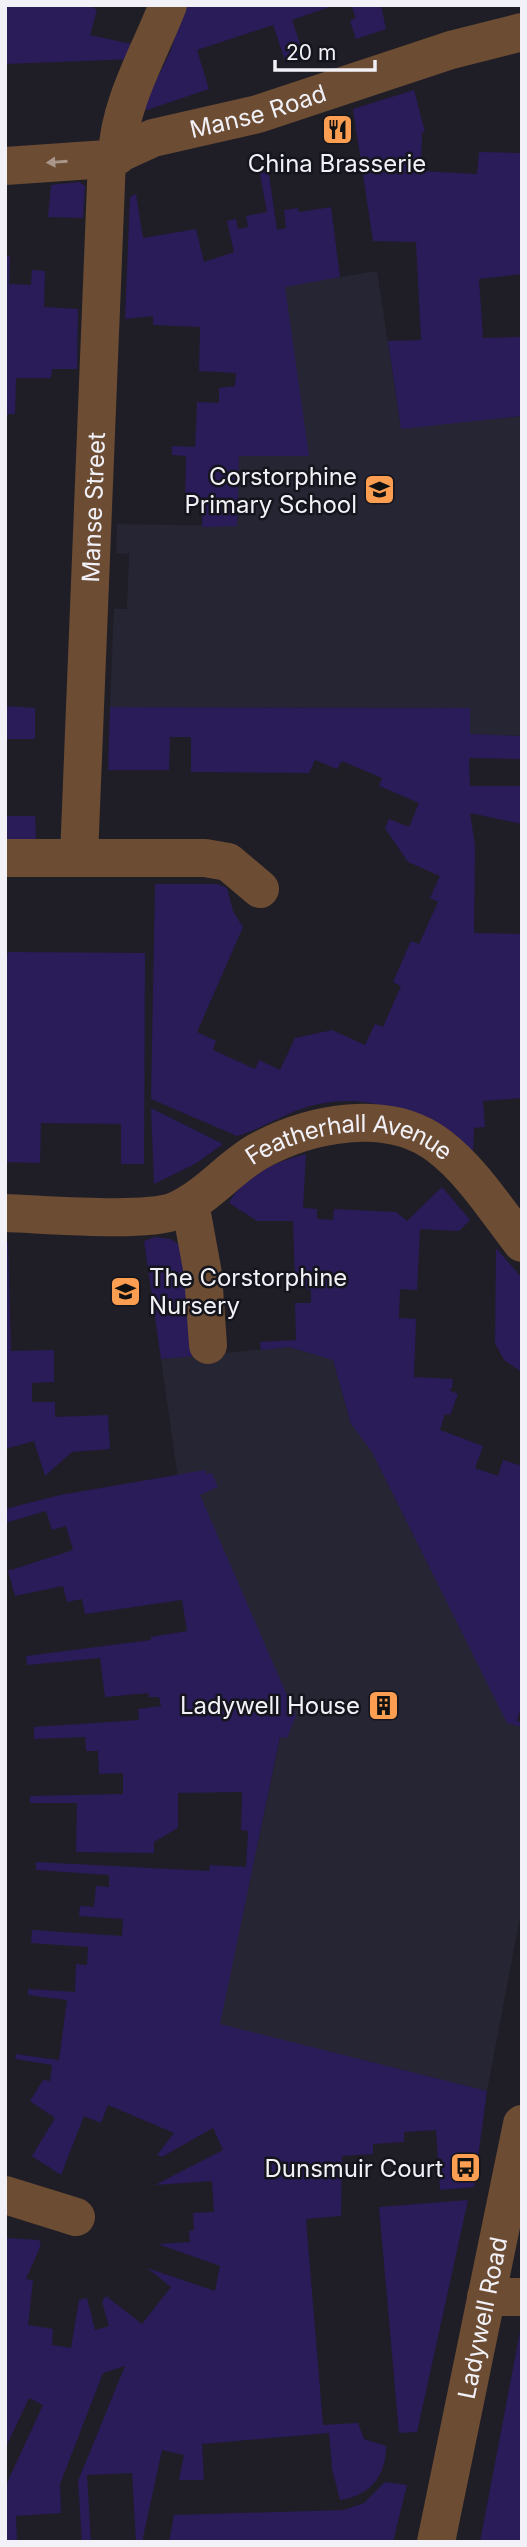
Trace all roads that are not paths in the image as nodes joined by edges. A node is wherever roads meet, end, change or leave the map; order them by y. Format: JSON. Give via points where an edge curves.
{"nodes":[{"id":1,"x":167,"y":5,"type":"edge"},
{"id":2,"x":522,"y":32,"type":"edge"},
{"id":3,"x":112,"y":157,"type":"junction"},
{"id":4,"x":5,"y":166,"type":"edge"},
{"id":5,"x":79,"y":857,"type":"junction"},
{"id":6,"x":5,"y":858,"type":"edge"},
{"id":7,"x":260,"y":889,"type":"dead end"},
{"id":8,"x":190,"y":1203,"type":"junction"},
{"id":9,"x":5,"y":1213,"type":"edge"},
{"id":10,"x":522,"y":1243,"type":"edge"},
{"id":11,"x":208,"y":1345,"type":"dead end"},
{"id":12,"x":522,"y":2124,"type":"edge"},
{"id":13,"x":5,"y":2195,"type":"edge"},
{"id":14,"x":76,"y":2217,"type":"dead end"},
{"id":15,"x":504,"y":2297,"type":"edge"},
{"id":16,"x":440,"y":2525,"type":"edge"},
{"id":17,"x":421,"y":2542,"type":"edge"}],
"edges":[{"from":1,"to":3,"type":"street","via":[[126,106]]},
{"from":2,"to":3,"type":"street","name":"Manse Road","via":[[451,50],[258,114],[153,138]]},
{"from":3,"to":4,"type":"street","name":"Manse Road","one_way":true},
{"from":3,"to":5,"type":"street","name":"Manse Street"},
{"from":5,"to":6,"type":"street"},
{"from":5,"to":7,"type":"street","via":[[228,862]]},
{"from":8,"to":9,"type":"street","name":"Featherhall Avenue","via":[[173,1212],[148,1216]]},
{"from":8,"to":10,"type":"street","name":"Featherhall Avenue","via":[[246,1159],[272,1145],[329,1127],[373,1123],[405,1128],[438,1145]]},
{"from":8,"to":11,"type":"street","via":[[203,1274]]},
{"from":12,"to":15,"type":"street","name":"Ladywell Road"},
{"from":13,"to":14,"type":"street"},
{"from":15,"to":16,"type":"street","name":"Ladywell Road"},
{"from":16,"to":17,"type":"street","name":"Ladywell Road"}]}
